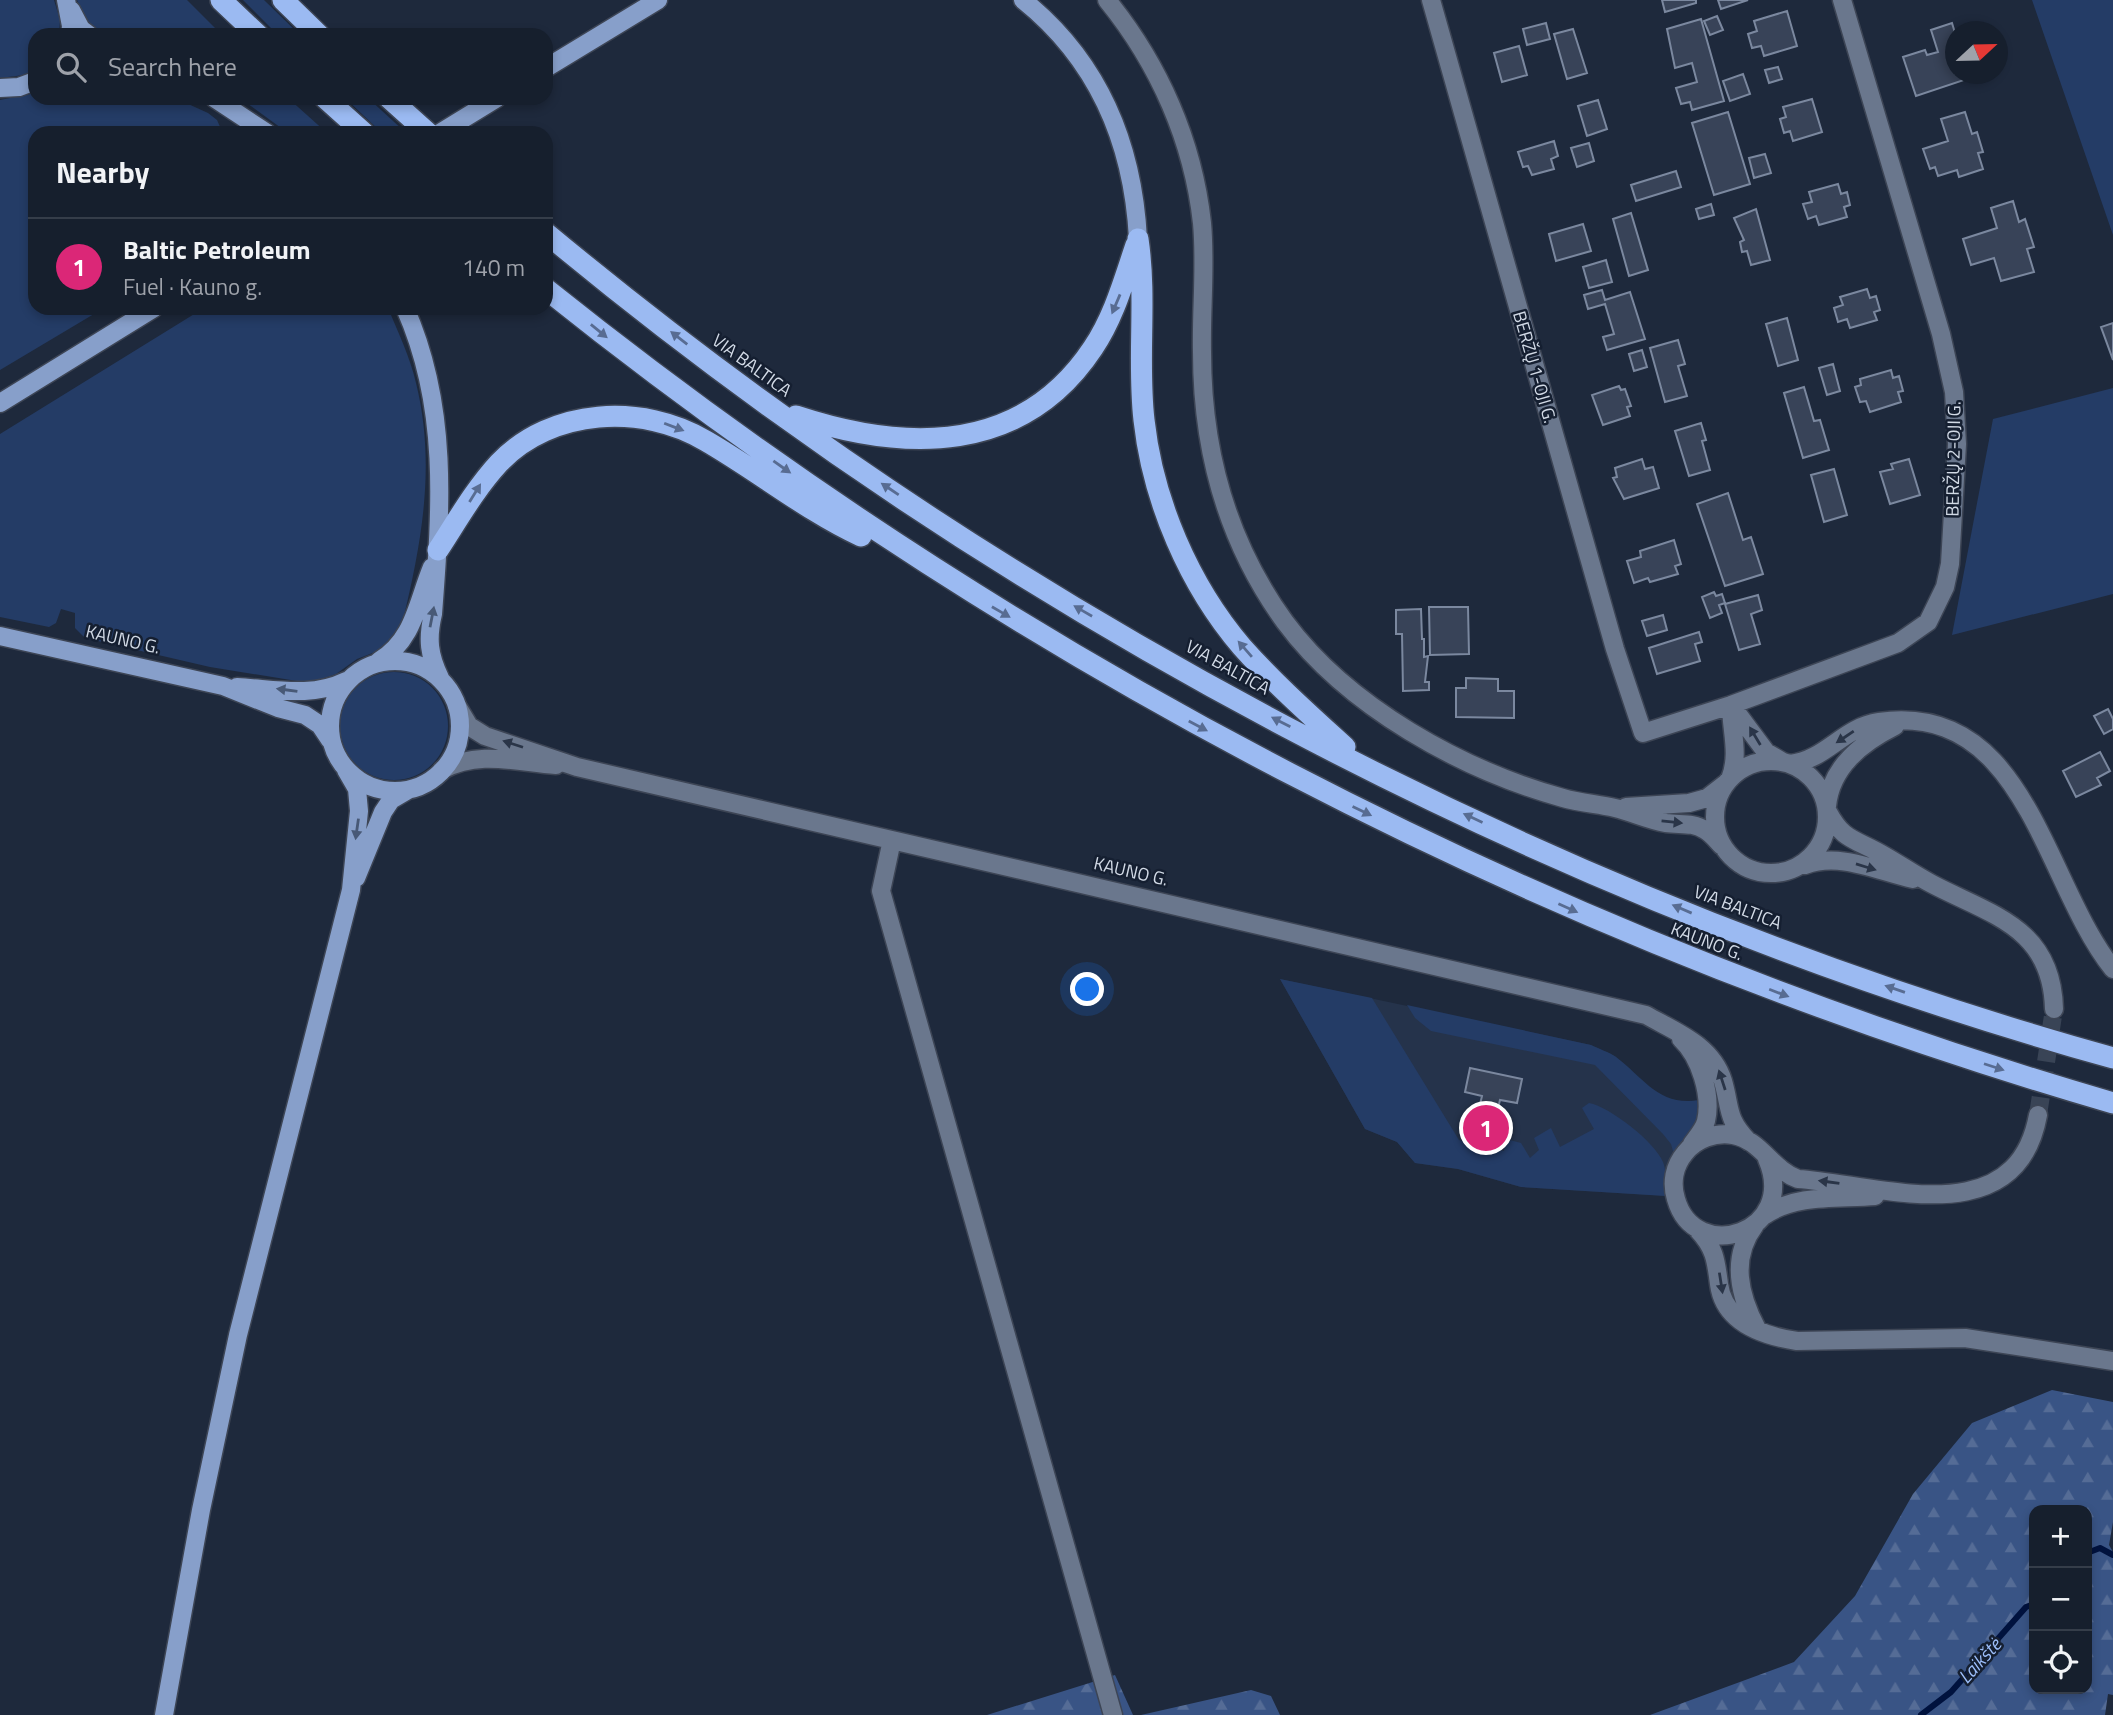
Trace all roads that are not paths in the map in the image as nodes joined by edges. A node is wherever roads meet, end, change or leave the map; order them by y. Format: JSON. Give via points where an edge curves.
{"nodes":[{"id":1,"x":221,"y":0,"type":"edge"},
{"id":2,"x":284,"y":0,"type":"edge"},
{"id":3,"x":658,"y":0,"type":"edge"},
{"id":4,"x":1023,"y":0,"type":"edge"},
{"id":5,"x":1107,"y":0,"type":"edge"},
{"id":6,"x":1431,"y":0,"type":"edge"},
{"id":7,"x":1842,"y":0,"type":"edge"},
{"id":8,"x":68,"y":4,"type":"edge"},
{"id":9,"x":70,"y":28,"type":"edge"},
{"id":10,"x":80,"y":28,"type":"edge"},
{"id":11,"x":251,"y":28,"type":"edge"},
{"id":12,"x":312,"y":28,"type":"edge"},
{"id":13,"x":553,"y":64,"type":"edge"},
{"id":14,"x":28,"y":82,"type":"edge"},
{"id":15,"x":1,"y":88,"type":"edge"},
{"id":16,"x":225,"y":105,"type":"edge"},
{"id":17,"x":333,"y":105,"type":"edge"},
{"id":18,"x":397,"y":105,"type":"edge"},
{"id":19,"x":487,"y":105,"type":"edge"},
{"id":20,"x":256,"y":126,"type":"edge"},
{"id":21,"x":356,"y":126,"type":"edge"},
{"id":22,"x":420,"y":126,"type":"edge"},
{"id":23,"x":452,"y":126,"type":"edge"},
{"id":24,"x":553,"y":238,"type":"edge"},
{"id":25,"x":1138,"y":239,"type":"junction"},
{"id":26,"x":553,"y":294,"type":"edge"},
{"id":27,"x":143,"y":315,"type":"edge"},
{"id":28,"x":408,"y":315,"type":"edge"},
{"id":29,"x":25,"y":387,"type":"junction"},
{"id":30,"x":0,"y":392,"type":"edge"},
{"id":31,"x":0,"y":402,"type":"edge"},
{"id":32,"x":773,"y":408,"type":"junction"},
{"id":33,"x":0,"y":410,"type":"edge"},
{"id":34,"x":438,"y":551,"type":"junction"},
{"id":35,"x":944,"y":575,"type":"junction"},
{"id":36,"x":5,"y":635,"type":"edge"},
{"id":37,"x":376,"y":663,"type":"junction"},
{"id":38,"x":348,"y":680,"type":"junction"},
{"id":39,"x":442,"y":681,"type":"junction"},
{"id":40,"x":223,"y":686,"type":"junction"},
{"id":41,"x":1731,"y":705,"type":"junction"},
{"id":42,"x":457,"y":706,"type":"junction"},
{"id":43,"x":1904,"y":722,"type":"junction"},
{"id":44,"x":1643,"y":733,"type":"joint"},
{"id":45,"x":332,"y":743,"type":"junction"},
{"id":46,"x":1787,"y":763,"type":"junction"},
{"id":47,"x":1363,"y":765,"type":"junction"},
{"id":48,"x":577,"y":767,"type":"junction"},
{"id":49,"x":346,"y":770,"type":"junction"},
{"id":50,"x":442,"y":771,"type":"junction"},
{"id":51,"x":1728,"y":781,"type":"junction"},
{"id":52,"x":409,"y":789,"type":"junction"},
{"id":53,"x":1615,"y":808,"type":"junction"},
{"id":54,"x":1827,"y":809,"type":"junction"},
{"id":55,"x":892,"y":840,"type":"junction"},
{"id":56,"x":1722,"y":846,"type":"junction"},
{"id":57,"x":1801,"y":866,"type":"junction"},
{"id":58,"x":1933,"y":884,"type":"junction"},
{"id":59,"x":351,"y":890,"type":"junction"},
{"id":60,"x":2113,"y":969,"type":"edge"},
{"id":61,"x":2054,"y":1009,"type":"tunnel mouth"},
{"id":62,"x":1672,"y":1029,"type":"junction"},
{"id":63,"x":2113,"y":1058,"type":"edge"},
{"id":64,"x":2113,"y":1103,"type":"edge"},
{"id":65,"x":2038,"y":1115,"type":"tunnel mouth"},
{"id":66,"x":1748,"y":1141,"type":"junction"},
{"id":67,"x":1691,"y":1146,"type":"junction"},
{"id":68,"x":1767,"y":1159,"type":"junction"},
{"id":69,"x":1896,"y":1195,"type":"junction"},
{"id":70,"x":1760,"y":1220,"type":"junction"},
{"id":71,"x":1696,"y":1227,"type":"junction"},
{"id":72,"x":1757,"y":1329,"type":"junction"},
{"id":73,"x":2113,"y":1361,"type":"edge"},
{"id":74,"x":164,"y":1715,"type":"edge"},
{"id":75,"x":1113,"y":1715,"type":"edge"}],
"edges":[{"from":1,"to":11,"type":"highway"},
{"from":2,"to":12,"type":"highway"},
{"from":3,"to":13,"type":"main road"},
{"from":4,"to":25,"type":"main road","via":[[1083,61],[1112,113],[1130,170]]},
{"from":5,"to":53,"type":"street","via":[[1156,74],[1188,151],[1202,224],[1205,427],[1233,532],[1266,594],[1338,678],[1398,724],[1520,784]]},
{"from":6,"to":44,"type":"street","name":"BERŽŲ 1-OJI G."},
{"from":7,"to":41,"type":"street","name":"BERŽŲ 2-OJI G.","via":[[1950,370],[1957,444],[1950,564],[1937,608],[1917,632]]},
{"from":8,"to":9,"type":"main road"},
{"from":8,"to":10,"type":"main road"},
{"from":14,"to":15,"type":"main road"},
{"from":16,"to":20,"type":"main road"},
{"from":17,"to":21,"type":"highway"},
{"from":18,"to":22,"type":"highway"},
{"from":19,"to":23,"type":"main road"},
{"from":32,"to":24,"type":"highway","name":"VIA BALTICA","one_way":true},
{"from":25,"to":32,"type":"highway","one_way":true,"via":[[1119,295],[1093,348],[1053,393],[998,425],[955,438],[901,440],[828,426]]},
{"from":47,"to":25,"type":"highway","one_way":true,"via":[[1241,646],[1217,614],[1176,538],[1144,422],[1143,272]]},
{"from":26,"to":35,"type":"highway","one_way":true,"via":[[718,421]]},
{"from":27,"to":29,"type":"main road"},
{"from":28,"to":34,"type":"main road","via":[[422,354],[438,428]]},
{"from":29,"to":30,"type":"main road"},
{"from":29,"to":31,"type":"main road"},
{"from":29,"to":33,"type":"main road"},
{"from":47,"to":32,"type":"highway","name":"VIA BALTICA","one_way":true,"via":[[1052,593]]},
{"from":34,"to":35,"type":"highway","one_way":true,"via":[[481,483],[501,460],[526,442],[582,419],[641,417],[704,439],[856,534]]},
{"from":34,"to":37,"type":"main road","via":[[407,636],[397,650]]},
{"from":39,"to":34,"type":"main road","one_way":true,"via":[[431,658],[428,635]]},
{"from":35,"to":64,"type":"highway","name":"KAUNO G.","one_way":true,"via":[[1181,717],[1458,858],[1668,950],[1887,1032]]},
{"from":36,"to":40,"type":"main road","name":"KAUNO G."},
{"from":37,"to":38,"type":"main road"},
{"from":37,"to":39,"type":"main road","via":[[412,663]]},
{"from":38,"to":40,"type":"main road","name":"KAUNO G.","one_way":true,"via":[[327,691],[305,693]]},
{"from":38,"to":45,"type":"main road","via":[[335,699],[330,720]]},
{"from":39,"to":42,"type":"main road"},
{"from":40,"to":45,"type":"main road","name":"KAUNO G.","via":[[305,715],[320,725]]},
{"from":41,"to":44,"type":"street","name":"BERŽŲ 2-OJI G."},
{"from":46,"to":41,"type":"street","one_way":true,"via":[[1766,752]]},
{"from":41,"to":51,"type":"street","via":[[1736,762]]},
{"from":48,"to":42,"type":"street","name":"KAUNO G.","one_way":true,"via":[[485,736],[469,726]]},
{"from":42,"to":50,"type":"main road","via":[[458,740]]},
{"from":43,"to":46,"type":"street","one_way":true,"via":[[1860,727],[1807,762]]},
{"from":43,"to":54,"type":"street","via":[[1876,736],[1839,768],[1829,786]]},
{"from":43,"to":60,"type":"street","via":[[1951,729],[1992,757],[2022,800],[2077,913]]},
{"from":45,"to":49,"type":"main road"},
{"from":46,"to":51,"type":"street","via":[[1754,763]]},
{"from":46,"to":54,"type":"street","via":[[1814,780]]},
{"from":63,"to":47,"type":"highway","name":"VIA BALTICA","one_way":true,"via":[[1959,1011],[1701,917]]},
{"from":48,"to":50,"type":"street","name":"KAUNO G.","via":[[481,757],[460,760]]},
{"from":48,"to":55,"type":"street","name":"KAUNO G."},
{"from":49,"to":52,"type":"main road","via":[[375,788]]},
{"from":49,"to":59,"type":"main road","one_way":true,"via":[[357,789],[359,811]]},
{"from":50,"to":52,"type":"main road"},
{"from":51,"to":53,"type":"street","via":[[1706,798],[1689,803]]},
{"from":51,"to":56,"type":"street","via":[[1715,814]]},
{"from":52,"to":59,"type":"main road","via":[[391,800],[383,812]]},
{"from":53,"to":56,"type":"street","one_way":true,"via":[[1664,823],[1692,824]]},
{"from":54,"to":57,"type":"street","via":[[1822,843]]},
{"from":54,"to":58,"type":"street","via":[[1837,829],[1851,841]]},
{"from":55,"to":62,"type":"street","name":"KAUNO G.","via":[[1618,1007]]},
{"from":55,"to":75,"type":"street","via":[[881,891]]},
{"from":56,"to":57,"type":"street","via":[[1734,860],[1766,874]]},
{"from":57,"to":58,"type":"street","one_way":true,"via":[[1822,858],[1843,860]]},
{"from":58,"to":61,"type":"street","via":[[1991,911],[2021,932],[2046,969]]},
{"from":59,"to":74,"type":"main road","via":[[238,1335]]},
{"from":66,"to":62,"type":"street","name":"KAUNO G.","one_way":true,"via":[[1729,1117],[1723,1081],[1713,1060],[1696,1042]]},
{"from":62,"to":67,"type":"street","via":[[1692,1053],[1704,1085],[1706,1119]]},
{"from":65,"to":69,"type":"street","via":[[2025,1150],[2000,1177],[1953,1194]]},
{"from":66,"to":67,"type":"street","via":[[1719,1135]]},
{"from":66,"to":68,"type":"street"},
{"from":67,"to":71,"type":"street","via":[[1677,1165],[1674,1191],[1678,1205]]},
{"from":69,"to":68,"type":"street","one_way":true,"via":[[1798,1179],[1782,1173]]},
{"from":68,"to":70,"type":"street","via":[[1775,1188]]},
{"from":69,"to":70,"type":"street","via":[[1799,1200],[1779,1205]]},
{"from":70,"to":71,"type":"street","via":[[1727,1236]]},
{"from":70,"to":72,"type":"street","via":[[1743,1241],[1739,1258],[1745,1307]]},
{"from":71,"to":72,"type":"street","one_way":true,"via":[[1710,1243],[1727,1309]]},
{"from":72,"to":73,"type":"street","via":[[1797,1341],[1965,1338]]}]}
